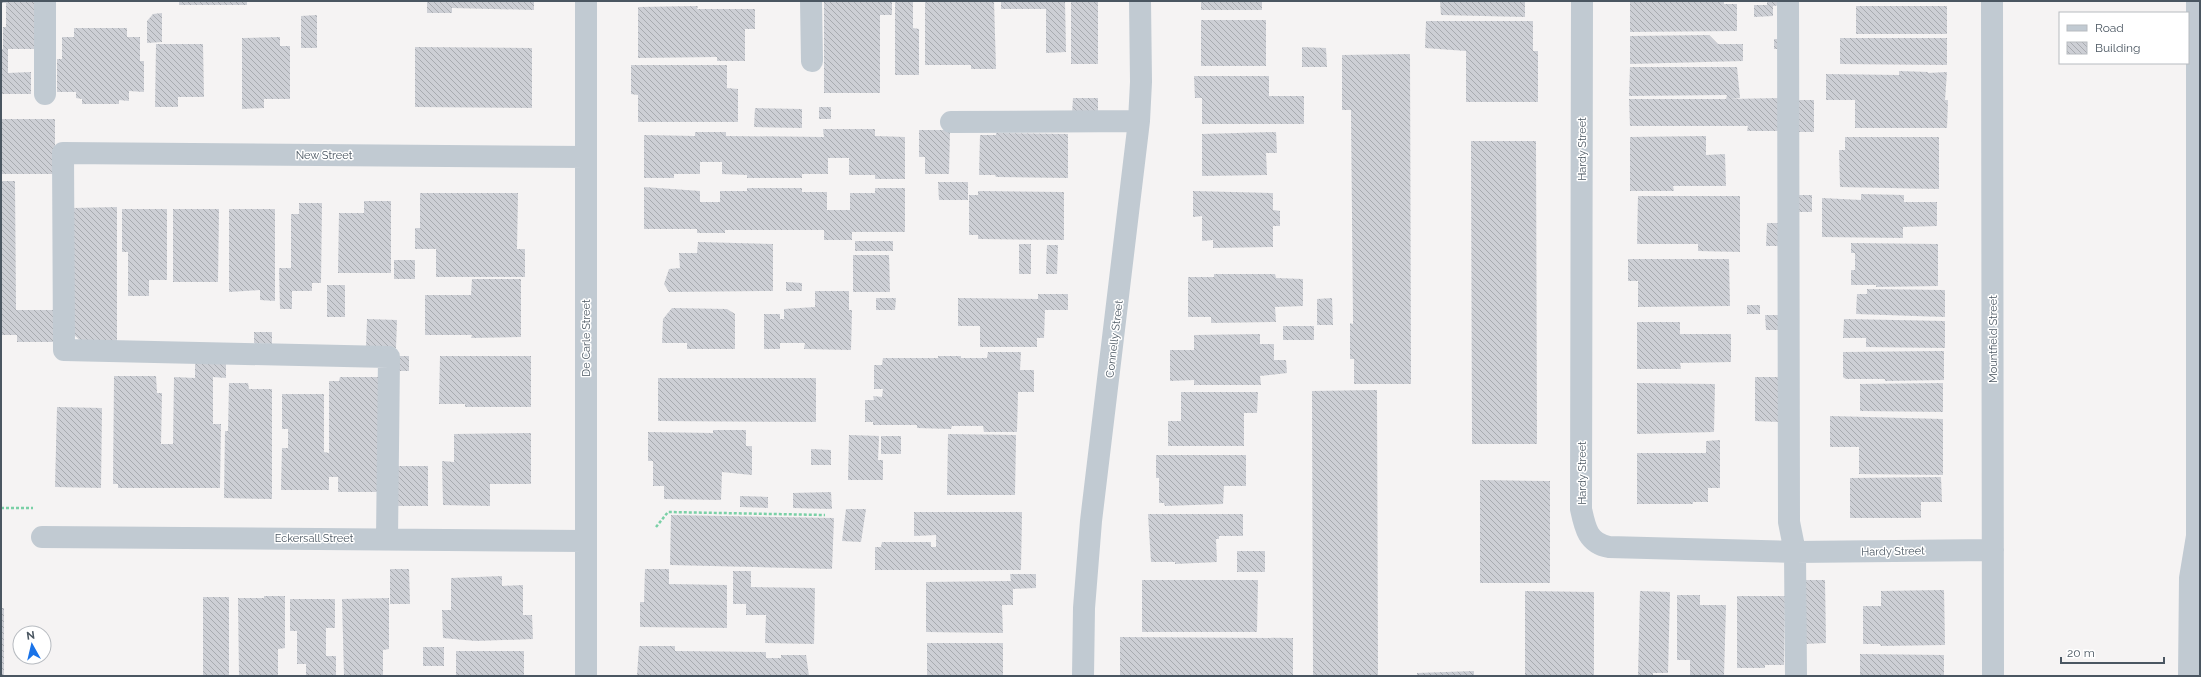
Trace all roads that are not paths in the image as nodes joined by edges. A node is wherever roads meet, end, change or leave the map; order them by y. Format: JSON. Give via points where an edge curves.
{"nodes":[{"id":1,"x":45,"y":1,"type":"edge"},
{"id":2,"x":586,"y":1,"type":"edge"},
{"id":3,"x":812,"y":1,"type":"edge"},
{"id":4,"x":1140,"y":1,"type":"edge"},
{"id":5,"x":1582,"y":1,"type":"edge"},
{"id":6,"x":1788,"y":1,"type":"edge"},
{"id":7,"x":1992,"y":1,"type":"edge"},
{"id":8,"x":2197,"y":1,"type":"edge"},
{"id":9,"x":812,"y":61,"type":"dead end"},
{"id":10,"x":45,"y":94,"type":"dead end"},
{"id":11,"x":1139,"y":121,"type":"junction"},
{"id":12,"x":951,"y":122,"type":"dead end"},
{"id":13,"x":586,"y":157,"type":"junction"},
{"id":14,"x":42,"y":537,"type":"dead end"},
{"id":15,"x":387,"y":538,"type":"junction"},
{"id":16,"x":585,"y":541,"type":"junction"},
{"id":17,"x":1993,"y":550,"type":"junction"},
{"id":18,"x":1795,"y":552,"type":"junction"},
{"id":19,"x":586,"y":676,"type":"edge"},
{"id":20,"x":1082,"y":676,"type":"edge"},
{"id":21,"x":1796,"y":676,"type":"edge"},
{"id":22,"x":1993,"y":676,"type":"edge"},
{"id":23,"x":2189,"y":676,"type":"edge"}],
"edges":[{"from":1,"to":10,"type":"street"},
{"from":2,"to":13,"type":"street","name":"De Carle Street"},
{"from":3,"to":9,"type":"street"},
{"from":4,"to":11,"type":"street","name":"Connelly Street"},
{"from":5,"to":18,"type":"street","name":"Hardy Street","via":[[1582,509],[1589,537],[1595,543],[1609,547]]},
{"from":6,"to":18,"type":"street","via":[[1789,522]]},
{"from":7,"to":17,"type":"street","name":"Mountfield Street"},
{"from":8,"to":23,"type":"street","via":[[2197,536],[2190,578]]},
{"from":11,"to":12,"type":"street"},
{"from":11,"to":20,"type":"street","name":"Connelly Street","via":[[1091,521]]},
{"from":13,"to":15,"type":"street","name":"New Street","via":[[63,153],[64,350],[389,357]]},
{"from":13,"to":16,"type":"street","name":"De Carle Street"},
{"from":14,"to":15,"type":"street","name":"Eckersall Street"},
{"from":15,"to":16,"type":"street","name":"Eckersall Street"},
{"from":16,"to":19,"type":"street","name":"De Carle Street"},
{"from":17,"to":18,"type":"street","name":"Hardy Street"},
{"from":17,"to":22,"type":"street","name":"Mountfield Street"},
{"from":18,"to":21,"type":"street"}]}
